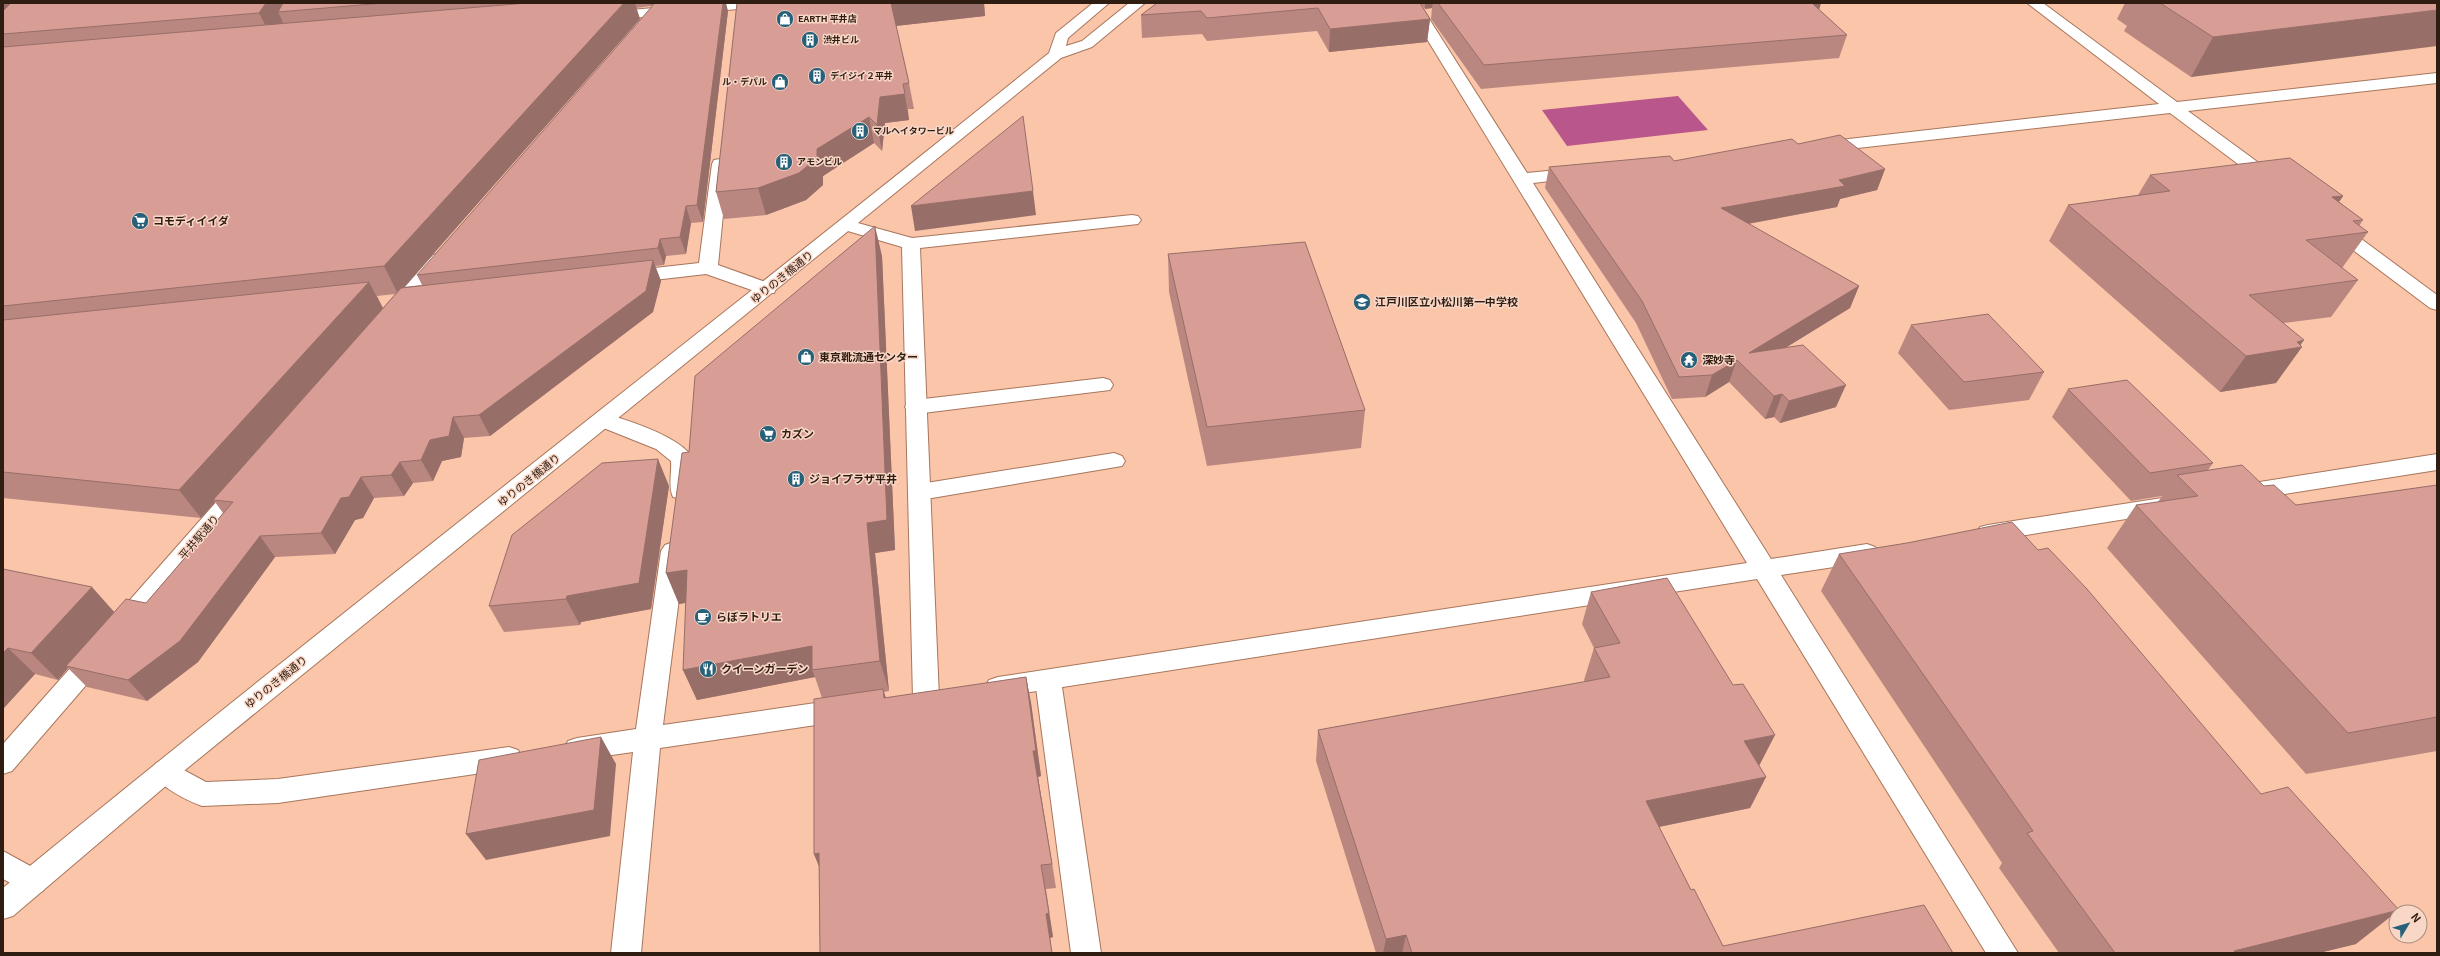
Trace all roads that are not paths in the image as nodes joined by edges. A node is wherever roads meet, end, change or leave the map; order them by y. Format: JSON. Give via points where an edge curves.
{"nodes":[{"id":1,"x":762,"y":3,"type":"edge"},
{"id":2,"x":1102,"y":3,"type":"edge"},
{"id":3,"x":1138,"y":3,"type":"edge"},
{"id":4,"x":2034,"y":3,"type":"edge"},
{"id":5,"x":660,"y":8,"type":"edge"},
{"id":6,"x":1422,"y":11,"type":"edge"},
{"id":7,"x":590,"y":18,"type":"edge"},
{"id":8,"x":640,"y":30,"type":"edge"},
{"id":9,"x":1056,"y":55,"type":"junction"},
{"id":10,"x":2437,"y":78,"type":"edge"},
{"id":11,"x":2174,"y":108,"type":"junction"},
{"id":12,"x":1805,"y":148,"type":"edge"},
{"id":13,"x":721,"y":152,"type":"edge"},
{"id":14,"x":1592,"y":172,"type":"edge"},
{"id":15,"x":1522,"y":179,"type":"junction"},
{"id":16,"x":2283,"y":189,"type":"edge"},
{"id":17,"x":2322,"y":218,"type":"edge"},
{"id":18,"x":1132,"y":220,"type":"dead end"},
{"id":19,"x":847,"y":225,"type":"junction"},
{"id":20,"x":911,"y":244,"type":"junction"},
{"id":21,"x":452,"y":246,"type":"edge"},
{"id":22,"x":708,"y":268,"type":"junction"},
{"id":23,"x":614,"y":279,"type":"edge"},
{"id":24,"x":767,"y":289,"type":"junction"},
{"id":25,"x":432,"y":299,"type":"edge"},
{"id":26,"x":403,"y":301,"type":"junction"},
{"id":27,"x":2437,"y":304,"type":"edge"},
{"id":28,"x":384,"y":311,"type":"edge"},
{"id":29,"x":1103,"y":385,"type":"dead end"},
{"id":30,"x":915,"y":408,"type":"junction"},
{"id":31,"x":604,"y":420,"type":"junction"},
{"id":32,"x":1114,"y":461,"type":"dead end"},
{"id":33,"x":2437,"y":462,"type":"edge"},
{"id":34,"x":253,"y":475,"type":"edge"},
{"id":35,"x":920,"y":492,"type":"junction"},
{"id":36,"x":2225,"y":496,"type":"edge"},
{"id":37,"x":2186,"y":502,"type":"edge"},
{"id":38,"x":1965,"y":537,"type":"edge"},
{"id":39,"x":1887,"y":550,"type":"edge"},
{"id":40,"x":1763,"y":569,"type":"junction"},
{"id":41,"x":1048,"y":680,"type":"junction"},
{"id":42,"x":979,"y":690,"type":"edge"},
{"id":43,"x":926,"y":698,"type":"edge"},
{"id":44,"x":864,"y":707,"type":"edge"},
{"id":45,"x":648,"y":739,"type":"junction"},
{"id":46,"x":553,"y":752,"type":"edge"},
{"id":47,"x":530,"y":755,"type":"edge"},
{"id":48,"x":3,"y":762,"type":"edge"},
{"id":49,"x":165,"y":771,"type":"junction"},
{"id":50,"x":3,"y":864,"type":"edge"},
{"id":51,"x":33,"y":882,"type":"junction"},
{"id":52,"x":3,"y":906,"type":"edge"},
{"id":53,"x":626,"y":953,"type":"edge"},
{"id":54,"x":1086,"y":953,"type":"edge"},
{"id":55,"x":2003,"y":953,"type":"edge"}],
"edges":[{"from":1,"to":5,"type":"street","via":[[736,13]]},
{"from":2,"to":9,"type":"street","via":[[1061,36]]},
{"from":3,"to":9,"type":"street","name":"ゆりのき橋通り","via":[[1087,44]]},
{"from":4,"to":11,"type":"street"},
{"from":5,"to":7,"type":"street"},
{"from":5,"to":8,"type":"street"},
{"from":6,"to":15,"type":"street"},
{"from":9,"to":19,"type":"street","name":"ゆりのき橋通り"},
{"from":10,"to":11,"type":"street"},
{"from":11,"to":12,"type":"street"},
{"from":11,"to":16,"type":"street"},
{"from":13,"to":22,"type":"street"},
{"from":14,"to":15,"type":"street"},
{"from":15,"to":40,"type":"street"},
{"from":17,"to":27,"type":"street"},
{"from":18,"to":20,"type":"street"},
{"from":19,"to":20,"type":"street"},
{"from":19,"to":24,"type":"street","name":"ゆりのき橋通り"},
{"from":20,"to":30,"type":"street"},
{"from":21,"to":26,"type":"street"},
{"from":22,"to":23,"type":"street"},
{"from":22,"to":24,"type":"street"},
{"from":24,"to":31,"type":"street","name":"ゆりのき橋通り"},
{"from":25,"to":26,"type":"street"},
{"from":26,"to":28,"type":"street"},
{"from":29,"to":30,"type":"street"},
{"from":30,"to":35,"type":"street"},
{"from":31,"to":45,"type":"street","via":[[664,444],[680,458],[683,474]]},
{"from":31,"to":49,"type":"street","name":"ゆりのき橋通り"},
{"from":32,"to":35,"type":"street"},
{"from":33,"to":36,"type":"street"},
{"from":34,"to":48,"type":"street","name":"平井駅通り"},
{"from":35,"to":43,"type":"street"},
{"from":37,"to":38,"type":"street"},
{"from":39,"to":40,"type":"street"},
{"from":40,"to":41,"type":"street"},
{"from":40,"to":55,"type":"street"},
{"from":41,"to":42,"type":"street"},
{"from":41,"to":54,"type":"street"},
{"from":44,"to":45,"type":"street"},
{"from":45,"to":46,"type":"street"},
{"from":45,"to":53,"type":"street"},
{"from":47,"to":49,"type":"street","via":[[278,791],[202,794]]},
{"from":49,"to":51,"type":"street","name":"ゆりのき橋通り"},
{"from":50,"to":51,"type":"street"},
{"from":51,"to":52,"type":"street","name":"ゆりのき橋通り"}]}
